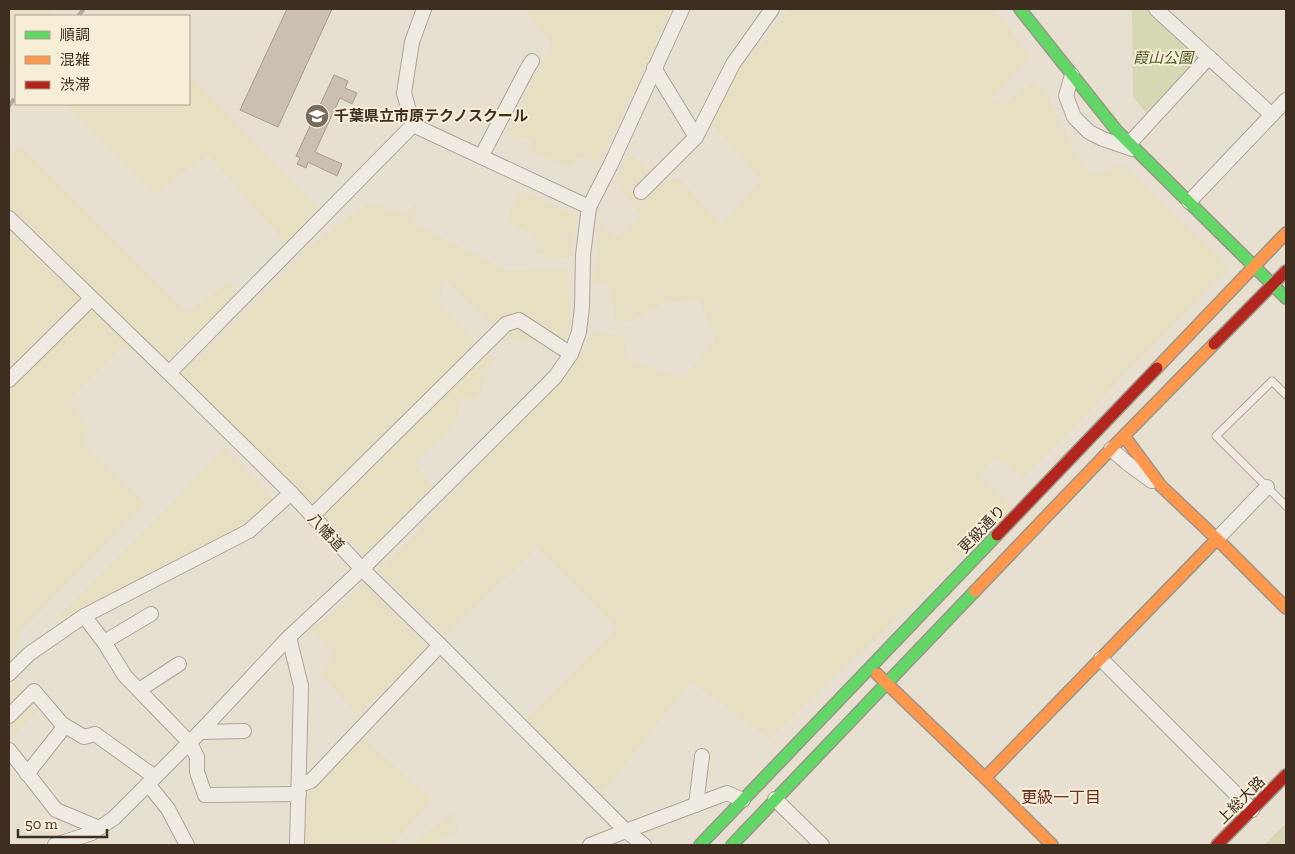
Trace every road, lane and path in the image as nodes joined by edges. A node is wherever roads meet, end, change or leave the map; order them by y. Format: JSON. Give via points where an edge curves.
{"nodes":[{"id":1,"x":424,"y":9,"type":"edge"},
{"id":2,"x":682,"y":9,"type":"edge"},
{"id":3,"x":772,"y":9,"type":"edge"},
{"id":4,"x":1020,"y":9,"type":"edge"},
{"id":5,"x":1156,"y":9,"type":"edge"},
{"id":6,"x":1209,"y":57,"type":"junction"},
{"id":7,"x":532,"y":61,"type":"dead end"},
{"id":8,"x":654,"y":68,"type":"junction"},
{"id":9,"x":1072,"y":75,"type":"junction"},
{"id":10,"x":1286,"y":100,"type":"edge"},
{"id":11,"x":1272,"y":115,"type":"junction"},
{"id":12,"x":1105,"y":117,"type":"junction"},
{"id":13,"x":412,"y":125,"type":"junction"},
{"id":14,"x":1089,"y":132,"type":"junction"},
{"id":15,"x":696,"y":137,"type":"junction"},
{"id":16,"x":1102,"y":139,"type":"junction"},
{"id":17,"x":1132,"y":147,"type":"junction"},
{"id":18,"x":482,"y":157,"type":"junction"},
{"id":19,"x":641,"y":192,"type":"dead end"},
{"id":20,"x":1189,"y":202,"type":"junction"},
{"id":21,"x":589,"y":207,"type":"junction"},
{"id":22,"x":9,"y":218,"type":"edge"},
{"id":23,"x":1286,"y":233,"type":"edge"},
{"id":24,"x":1254,"y":266,"type":"junction"},
{"id":25,"x":1286,"y":271,"type":"edge"},
{"id":26,"x":1273,"y":285,"type":"junction"},
{"id":27,"x":91,"y":298,"type":"junction"},
{"id":28,"x":1286,"y":298,"type":"edge"},
{"id":29,"x":571,"y":354,"type":"junction"},
{"id":30,"x":169,"y":373,"type":"junction"},
{"id":31,"x":9,"y":380,"type":"edge"},
{"id":32,"x":1286,"y":395,"type":"edge"},
{"id":33,"x":1124,"y":436,"type":"junction"},
{"id":34,"x":1111,"y":449,"type":"junction"},
{"id":35,"x":1161,"y":486,"type":"junction"},
{"id":36,"x":1267,"y":487,"type":"junction"},
{"id":37,"x":291,"y":494,"type":"junction"},
{"id":38,"x":1286,"y":506,"type":"edge"},
{"id":39,"x":312,"y":516,"type":"junction"},
{"id":40,"x":1217,"y":539,"type":"junction"},
{"id":41,"x":362,"y":569,"type":"junction"},
{"id":42,"x":1286,"y":608,"type":"edge"},
{"id":43,"x":151,"y":614,"type":"dead end"},
{"id":44,"x":84,"y":616,"type":"junction"},
{"id":45,"x":289,"y":637,"type":"junction"},
{"id":46,"x":104,"y":642,"type":"junction"},
{"id":47,"x":440,"y":645,"type":"junction"},
{"id":48,"x":1101,"y":659,"type":"junction"},
{"id":49,"x":179,"y":664,"type":"dead end"},
{"id":50,"x":870,"y":668,"type":"junction"},
{"id":51,"x":9,"y":674,"type":"edge"},
{"id":52,"x":887,"y":684,"type":"junction"},
{"id":53,"x":140,"y":690,"type":"junction"},
{"id":54,"x":9,"y":716,"type":"edge"},
{"id":55,"x":65,"y":726,"type":"junction"},
{"id":56,"x":244,"y":731,"type":"dead end"},
{"id":57,"x":200,"y":732,"type":"junction"},
{"id":58,"x":190,"y":743,"type":"junction"},
{"id":59,"x":9,"y":750,"type":"edge"},
{"id":60,"x":702,"y":756,"type":"dead end"},
{"id":61,"x":27,"y":774,"type":"junction"},
{"id":62,"x":1286,"y":775,"type":"edge"},
{"id":63,"x":985,"y":778,"type":"junction"},
{"id":64,"x":152,"y":781,"type":"junction"},
{"id":65,"x":299,"y":789,"type":"junction"},
{"id":66,"x":776,"y":799,"type":"junction"},
{"id":67,"x":744,"y":800,"type":"junction"},
{"id":68,"x":696,"y":805,"type":"junction"},
{"id":69,"x":1252,"y":810,"type":"junction"},
{"id":70,"x":626,"y":830,"type":"junction"},
{"id":71,"x":93,"y":835,"type":"edge"},
{"id":72,"x":55,"y":845,"type":"edge"},
{"id":73,"x":188,"y":845,"type":"edge"},
{"id":74,"x":297,"y":845,"type":"edge"},
{"id":75,"x":590,"y":845,"type":"edge"},
{"id":76,"x":644,"y":845,"type":"edge"},
{"id":77,"x":700,"y":845,"type":"edge"},
{"id":78,"x":732,"y":845,"type":"edge"},
{"id":79,"x":822,"y":845,"type":"edge"},
{"id":80,"x":1052,"y":845,"type":"edge"},
{"id":81,"x":1217,"y":845,"type":"edge"}],
"edges":[{"from":1,"to":13,"type":"street","via":[[412,42],[404,94]]},
{"from":2,"to":8,"type":"street"},
{"from":3,"to":15,"type":"street","via":[[733,64]]},
{"from":4,"to":9,"type":"street"},
{"from":5,"to":6,"type":"street"},
{"from":6,"to":11,"type":"street"},
{"from":6,"to":17,"type":"street"},
{"from":7,"to":18,"type":"street"},
{"from":8,"to":15,"type":"street"},
{"from":8,"to":21,"type":"street"},
{"from":9,"to":12,"type":"street"},
{"from":9,"to":14,"type":"street","via":[[1066,96],[1074,117]]},
{"from":10,"to":11,"type":"street"},
{"from":11,"to":20,"type":"street"},
{"from":12,"to":14,"type":"street"},
{"from":12,"to":16,"type":"street"},
{"from":12,"to":17,"type":"street"},
{"from":13,"to":18,"type":"street"},
{"from":13,"to":30,"type":"street"},
{"from":14,"to":16,"type":"street"},
{"from":15,"to":19,"type":"street"},
{"from":16,"to":17,"type":"street"},
{"from":17,"to":20,"type":"street"},
{"from":18,"to":21,"type":"street"},
{"from":20,"to":24,"type":"street"},
{"from":21,"to":29,"type":"street","via":[[579,332]]},
{"from":22,"to":27,"type":"street","name":"八幡道"},
{"from":23,"to":24,"type":"street","name":"更級通り"},
{"from":24,"to":26,"type":"street"},
{"from":24,"to":50,"type":"street","name":"更級通り"},
{"from":25,"to":26,"type":"street"},
{"from":26,"to":28,"type":"street"},
{"from":26,"to":33,"type":"street"},
{"from":27,"to":30,"type":"street","name":"八幡道"},
{"from":27,"to":31,"type":"street"},
{"from":29,"to":39,"type":"street","via":[[519,320],[506,324]]},
{"from":29,"to":41,"type":"street","via":[[554,377]]},
{"from":30,"to":37,"type":"street","name":"八幡道"},
{"from":32,"to":36,"type":"lane","via":[[1272,381],[1216,436]]},
{"from":33,"to":34,"type":"street"},
{"from":33,"to":35,"type":"street"},
{"from":34,"to":35,"type":"street"},
{"from":34,"to":52,"type":"street"},
{"from":35,"to":40,"type":"street"},
{"from":36,"to":38,"type":"lane"},
{"from":36,"to":40,"type":"street"},
{"from":37,"to":39,"type":"street","name":"八幡道"},
{"from":37,"to":44,"type":"street","via":[[250,531]]},
{"from":39,"to":41,"type":"street","name":"八幡道"},
{"from":40,"to":42,"type":"street"},
{"from":40,"to":48,"type":"street"},
{"from":41,"to":45,"type":"street"},
{"from":41,"to":47,"type":"street","name":"八幡道"},
{"from":43,"to":46,"type":"street"},
{"from":44,"to":46,"type":"street"},
{"from":44,"to":51,"type":"street","via":[[29,654]]},
{"from":45,"to":57,"type":"street"},
{"from":45,"to":65,"type":"street","via":[[301,686]]},
{"from":46,"to":53,"type":"street","via":[[125,676]]},
{"from":47,"to":65,"type":"street","via":[[311,781]]},
{"from":47,"to":70,"type":"street","name":"八幡道"},
{"from":48,"to":63,"type":"street"},
{"from":48,"to":69,"type":"street"},
{"from":49,"to":53,"type":"street"},
{"from":50,"to":52,"type":"street"},
{"from":50,"to":67,"type":"street","name":"更級通り"},
{"from":52,"to":63,"type":"street"},
{"from":52,"to":66,"type":"street"},
{"from":53,"to":58,"type":"street"},
{"from":54,"to":55,"type":"street","via":[[34,691]]},
{"from":55,"to":61,"type":"street"},
{"from":55,"to":64,"type":"street","via":[[84,737],[95,734]]},
{"from":56,"to":57,"type":"street"},
{"from":57,"to":58,"type":"street"},
{"from":58,"to":64,"type":"street"},
{"from":58,"to":65,"type":"street","via":[[197,757],[197,772],[206,795]]},
{"from":59,"to":61,"type":"street"},
{"from":60,"to":68,"type":"street"},
{"from":61,"to":71,"type":"street","via":[[56,810]]},
{"from":62,"to":69,"type":"street","name":"上総大路"},
{"from":63,"to":80,"type":"street"},
{"from":64,"to":71,"type":"street"},
{"from":64,"to":73,"type":"street"},
{"from":65,"to":74,"type":"street"},
{"from":66,"to":78,"type":"street"},
{"from":66,"to":79,"type":"street"},
{"from":67,"to":68,"type":"street","via":[[727,793]]},
{"from":67,"to":77,"type":"street","name":"更級通り"},
{"from":68,"to":70,"type":"street"},
{"from":69,"to":81,"type":"street","name":"上総大路"},
{"from":70,"to":75,"type":"street"},
{"from":70,"to":76,"type":"street","name":"八幡道"},
{"from":71,"to":72,"type":"street"}]}
